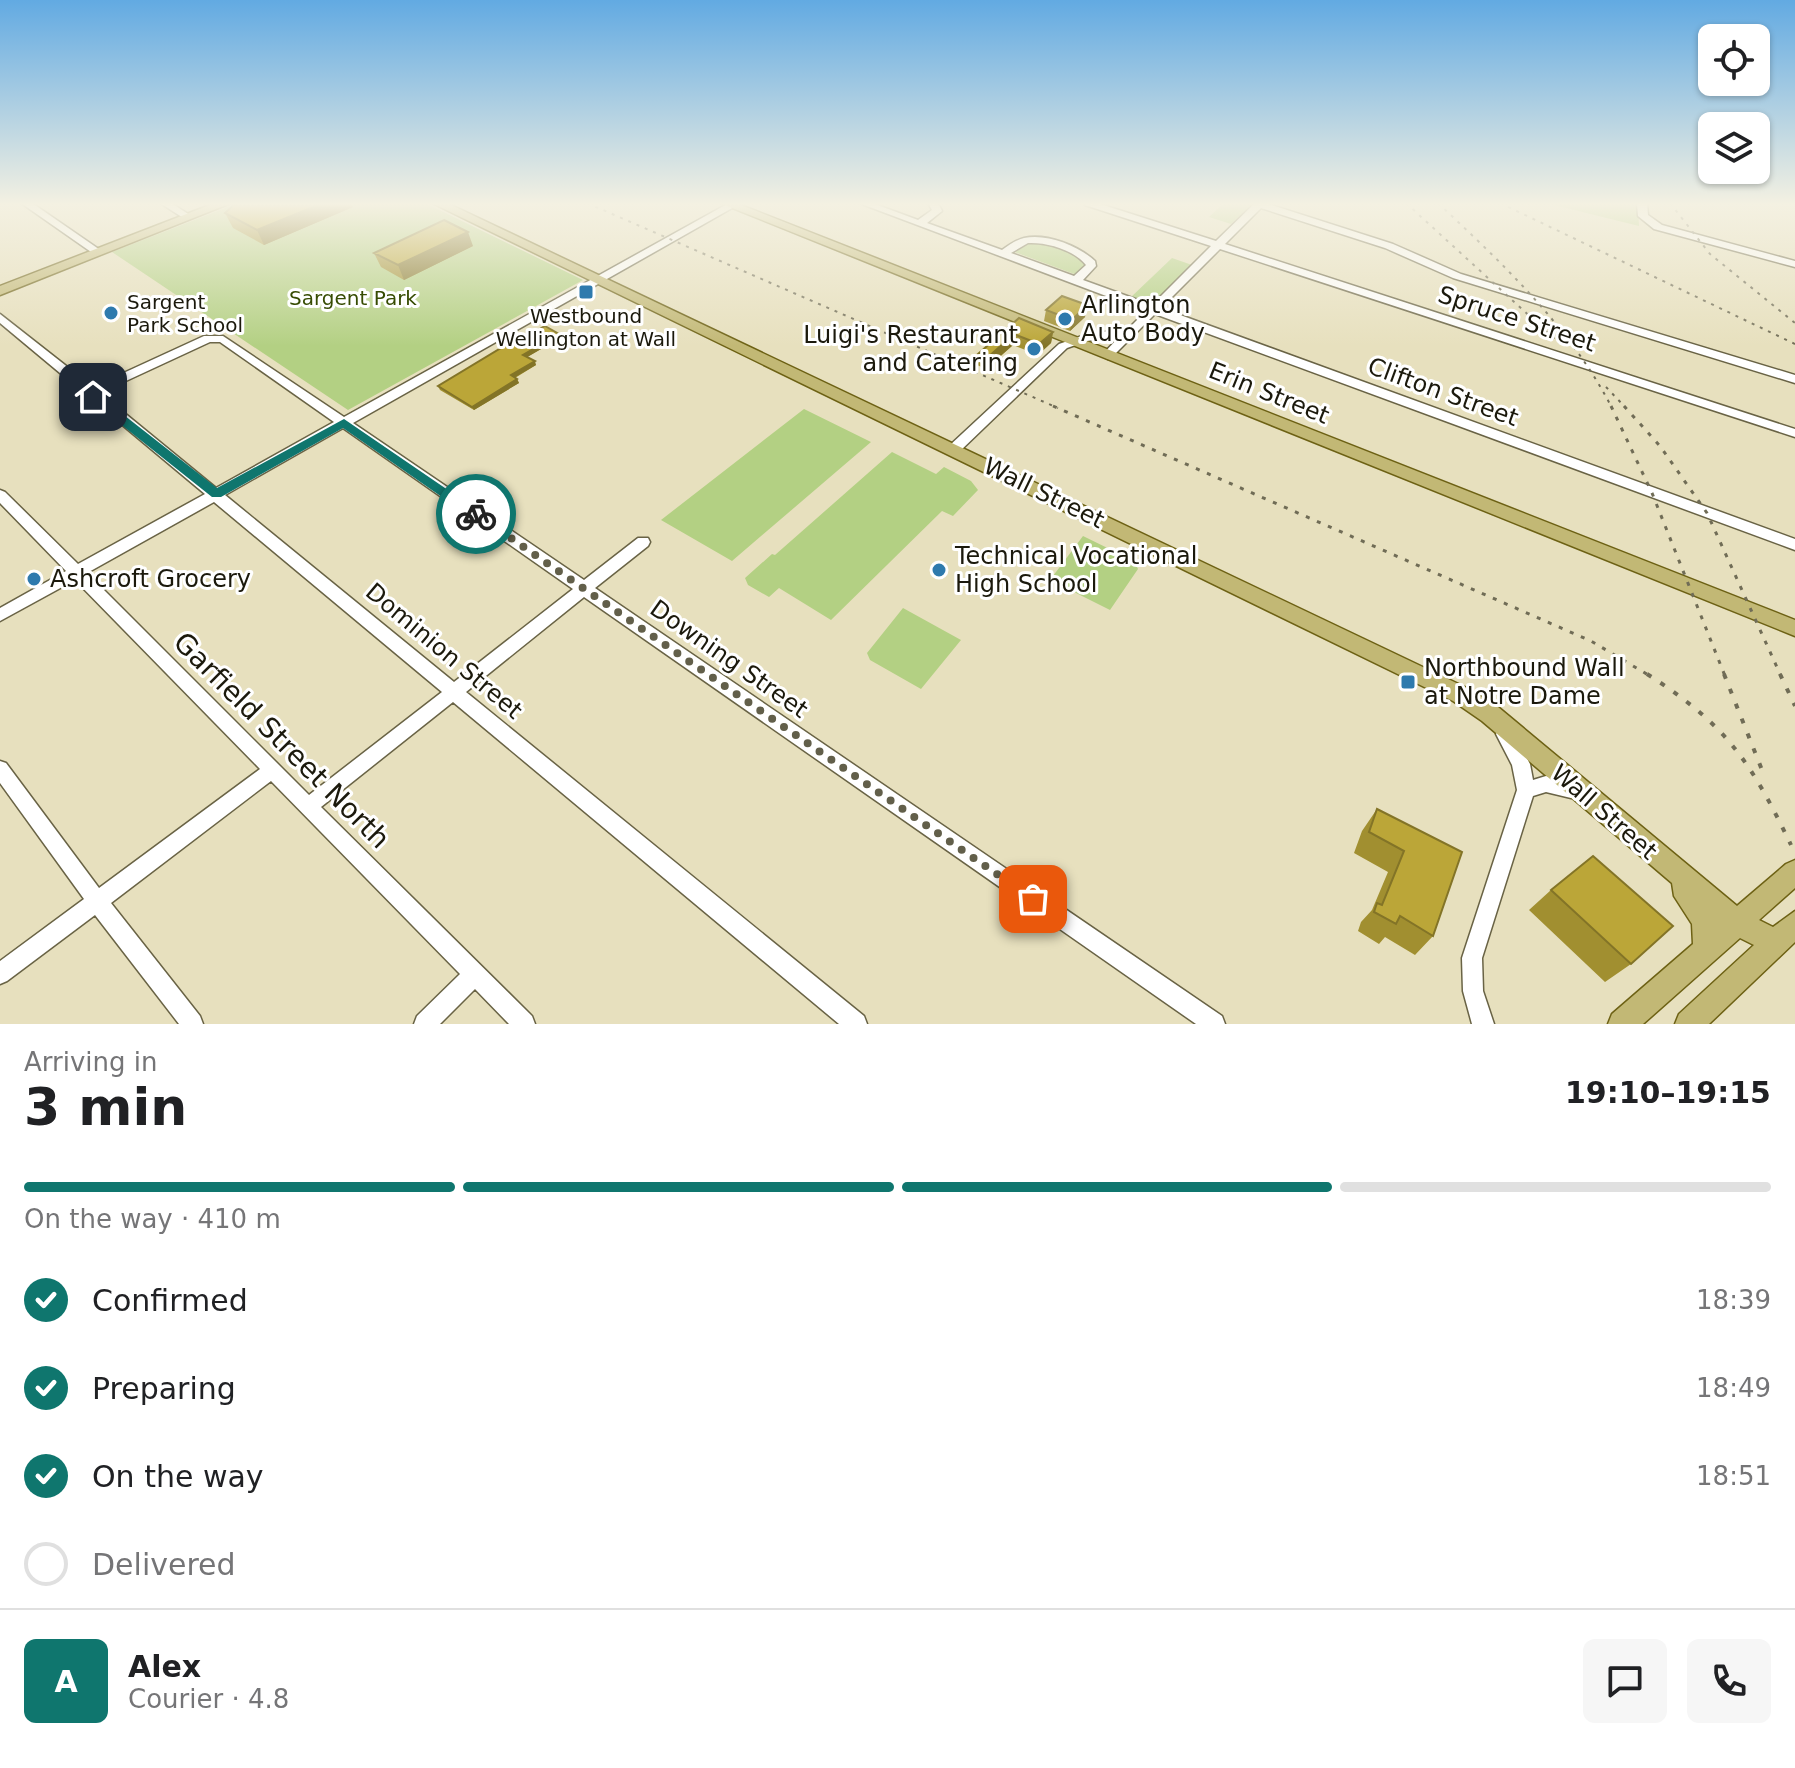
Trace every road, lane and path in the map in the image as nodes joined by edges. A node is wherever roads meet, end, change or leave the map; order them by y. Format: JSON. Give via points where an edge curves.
{"nodes":[{"id":1,"x":101,"y":251,"type":"edge"},
{"id":2,"x":539,"y":251,"type":"edge"},
{"id":3,"x":648,"y":251,"type":"edge"},
{"id":4,"x":848,"y":251,"type":"edge"},
{"id":5,"x":995,"y":251,"type":"edge"},
{"id":6,"x":1009,"y":251,"type":"edge"},
{"id":7,"x":1066,"y":251,"type":"edge"},
{"id":8,"x":1211,"y":251,"type":"edge"},
{"id":9,"x":1235,"y":251,"type":"edge"},
{"id":10,"x":1399,"y":251,"type":"edge"},
{"id":11,"x":1748,"y":251,"type":"edge"},
{"id":12,"x":98,"y":252,"type":"joint"},
{"id":13,"x":1004,"y":254,"type":"junction"},
{"id":14,"x":1795,"y":264,"type":"edge"},
{"id":15,"x":598,"y":279,"type":"junction"},
{"id":16,"x":1075,"y":281,"type":"junction"},
{"id":17,"x":0,"y":291,"type":"edge"},
{"id":18,"x":1153,"y":309,"type":"junction"},
{"id":19,"x":0,"y":317,"type":"edge"},
{"id":20,"x":1131,"y":331,"type":"junction"},
{"id":21,"x":1074,"y":341,"type":"junction"},
{"id":22,"x":1108,"y":355,"type":"junction"},
{"id":23,"x":1795,"y":379,"type":"edge"},
{"id":24,"x":89,"y":394,"type":"junction"},
{"id":25,"x":344,"y":422,"type":"junction"},
{"id":26,"x":1795,"y":433,"type":"edge"},
{"id":27,"x":954,"y":449,"type":"junction"},
{"id":28,"x":216,"y":494,"type":"junction"},
{"id":29,"x":0,"y":495,"type":"edge"},
{"id":30,"x":643,"y":542,"type":"dead end"},
{"id":31,"x":1795,"y":545,"type":"edge"},
{"id":32,"x":76,"y":572,"type":"junction"},
{"id":33,"x":585,"y":589,"type":"junction"},
{"id":34,"x":0,"y":615,"type":"edge"},
{"id":35,"x":1795,"y":628,"type":"edge"},
{"id":36,"x":455,"y":692,"type":"junction"},
{"id":37,"x":1490,"y":714,"type":"junction"},
{"id":38,"x":0,"y":769,"type":"edge"},
{"id":39,"x":271,"y":771,"type":"junction"},
{"id":40,"x":1526,"y":790,"type":"junction"},
{"id":41,"x":1589,"y":799,"type":"junction"},
{"id":42,"x":309,"y":806,"type":"junction"},
{"id":43,"x":1795,"y":872,"type":"edge"},
{"id":44,"x":1677,"y":874,"type":"junction"},
{"id":45,"x":97,"y":901,"type":"junction"},
{"id":46,"x":1738,"y":923,"type":"junction"},
{"id":47,"x":1785,"y":933,"type":"edge"},
{"id":48,"x":1707,"y":950,"type":"junction"},
{"id":49,"x":0,"y":974,"type":"edge"},
{"id":50,"x":475,"y":974,"type":"junction"},
{"id":51,"x":192,"y":1024,"type":"edge"},
{"id":52,"x":425,"y":1024,"type":"edge"},
{"id":53,"x":524,"y":1024,"type":"edge"},
{"id":54,"x":856,"y":1024,"type":"edge"},
{"id":55,"x":1214,"y":1024,"type":"edge"},
{"id":56,"x":1483,"y":1024,"type":"edge"},
{"id":57,"x":1622,"y":1024,"type":"edge"},
{"id":58,"x":1689,"y":1024,"type":"edge"}],
"edges":[{"from":1,"to":12,"type":"main road"},
{"from":2,"to":15,"type":"main road","name":"Wall Street"},
{"from":3,"to":15,"type":"street"},
{"from":4,"to":21,"type":"main road","name":"Erin Street"},
{"from":5,"to":13,"type":"street","name":"Clifton Street"},
{"from":6,"to":13,"type":"street"},
{"from":7,"to":16,"type":"street","via":[[1090,261]]},
{"from":8,"to":18,"type":"street"},
{"from":9,"to":26,"type":"street","name":"Spruce Street"},
{"from":10,"to":23,"type":"street","via":[[1457,276]]},
{"from":11,"to":14,"type":"street"},
{"from":12,"to":17,"type":"main road"},
{"from":13,"to":16,"type":"street","name":"Clifton Street"},
{"from":15,"to":25,"type":"street"},
{"from":15,"to":27,"type":"main road","name":"Wall Street"},
{"from":16,"to":18,"type":"street","name":"Clifton Street"},
{"from":18,"to":20,"type":"street"},
{"from":18,"to":31,"type":"street","name":"Clifton Street"},
{"from":19,"to":24,"type":"street","name":"Dominion Street"},
{"from":20,"to":21,"type":"street"},
{"from":20,"to":22,"type":"street"},
{"from":21,"to":22,"type":"main road","name":"Erin Street"},
{"from":21,"to":27,"type":"street"},
{"from":22,"to":35,"type":"main road","name":"Erin Street"},
{"from":24,"to":25,"type":"street","name":"Downing Street","via":[[215,337]]},
{"from":24,"to":28,"type":"street","name":"Dominion Street"},
{"from":25,"to":28,"type":"street"},
{"from":25,"to":33,"type":"street","name":"Downing Street"},
{"from":27,"to":37,"type":"main road","name":"Wall Street","via":[[1446,687]]},
{"from":28,"to":32,"type":"street"},
{"from":28,"to":36,"type":"street","name":"Dominion Street"},
{"from":29,"to":32,"type":"street","name":"Garfield Street North"},
{"from":30,"to":33,"type":"street"},
{"from":32,"to":34,"type":"street"},
{"from":32,"to":39,"type":"street","name":"Garfield Street North"},
{"from":33,"to":36,"type":"street"},
{"from":33,"to":55,"type":"street","name":"Downing Street"},
{"from":36,"to":42,"type":"street"},
{"from":36,"to":54,"type":"street","name":"Dominion Street"},
{"from":37,"to":40,"type":"street","via":[[1517,753]]},
{"from":37,"to":41,"type":"main road","name":"Wall Street"},
{"from":38,"to":45,"type":"street"},
{"from":39,"to":42,"type":"street","name":"Garfield Street North"},
{"from":39,"to":45,"type":"street"},
{"from":40,"to":41,"type":"street","via":[[1556,784]]},
{"from":40,"to":56,"type":"street","via":[[1472,958],[1473,991]]},
{"from":41,"to":44,"type":"main road","name":"Wall Street"},
{"from":42,"to":50,"type":"street","name":"Garfield Street North"},
{"from":43,"to":46,"type":"main road"},
{"from":44,"to":46,"type":"main road","name":"Wall Street"},
{"from":44,"to":48,"type":"main road","via":[[1704,920]]},
{"from":45,"to":49,"type":"street"},
{"from":45,"to":51,"type":"street"},
{"from":46,"to":47,"type":"main road","name":"Wall Street"},
{"from":46,"to":48,"type":"main road"},
{"from":47,"to":58,"type":"main road"},
{"from":48,"to":57,"type":"main road"},
{"from":50,"to":52,"type":"street"},
{"from":50,"to":53,"type":"street","name":"Garfield Street North"}]}
